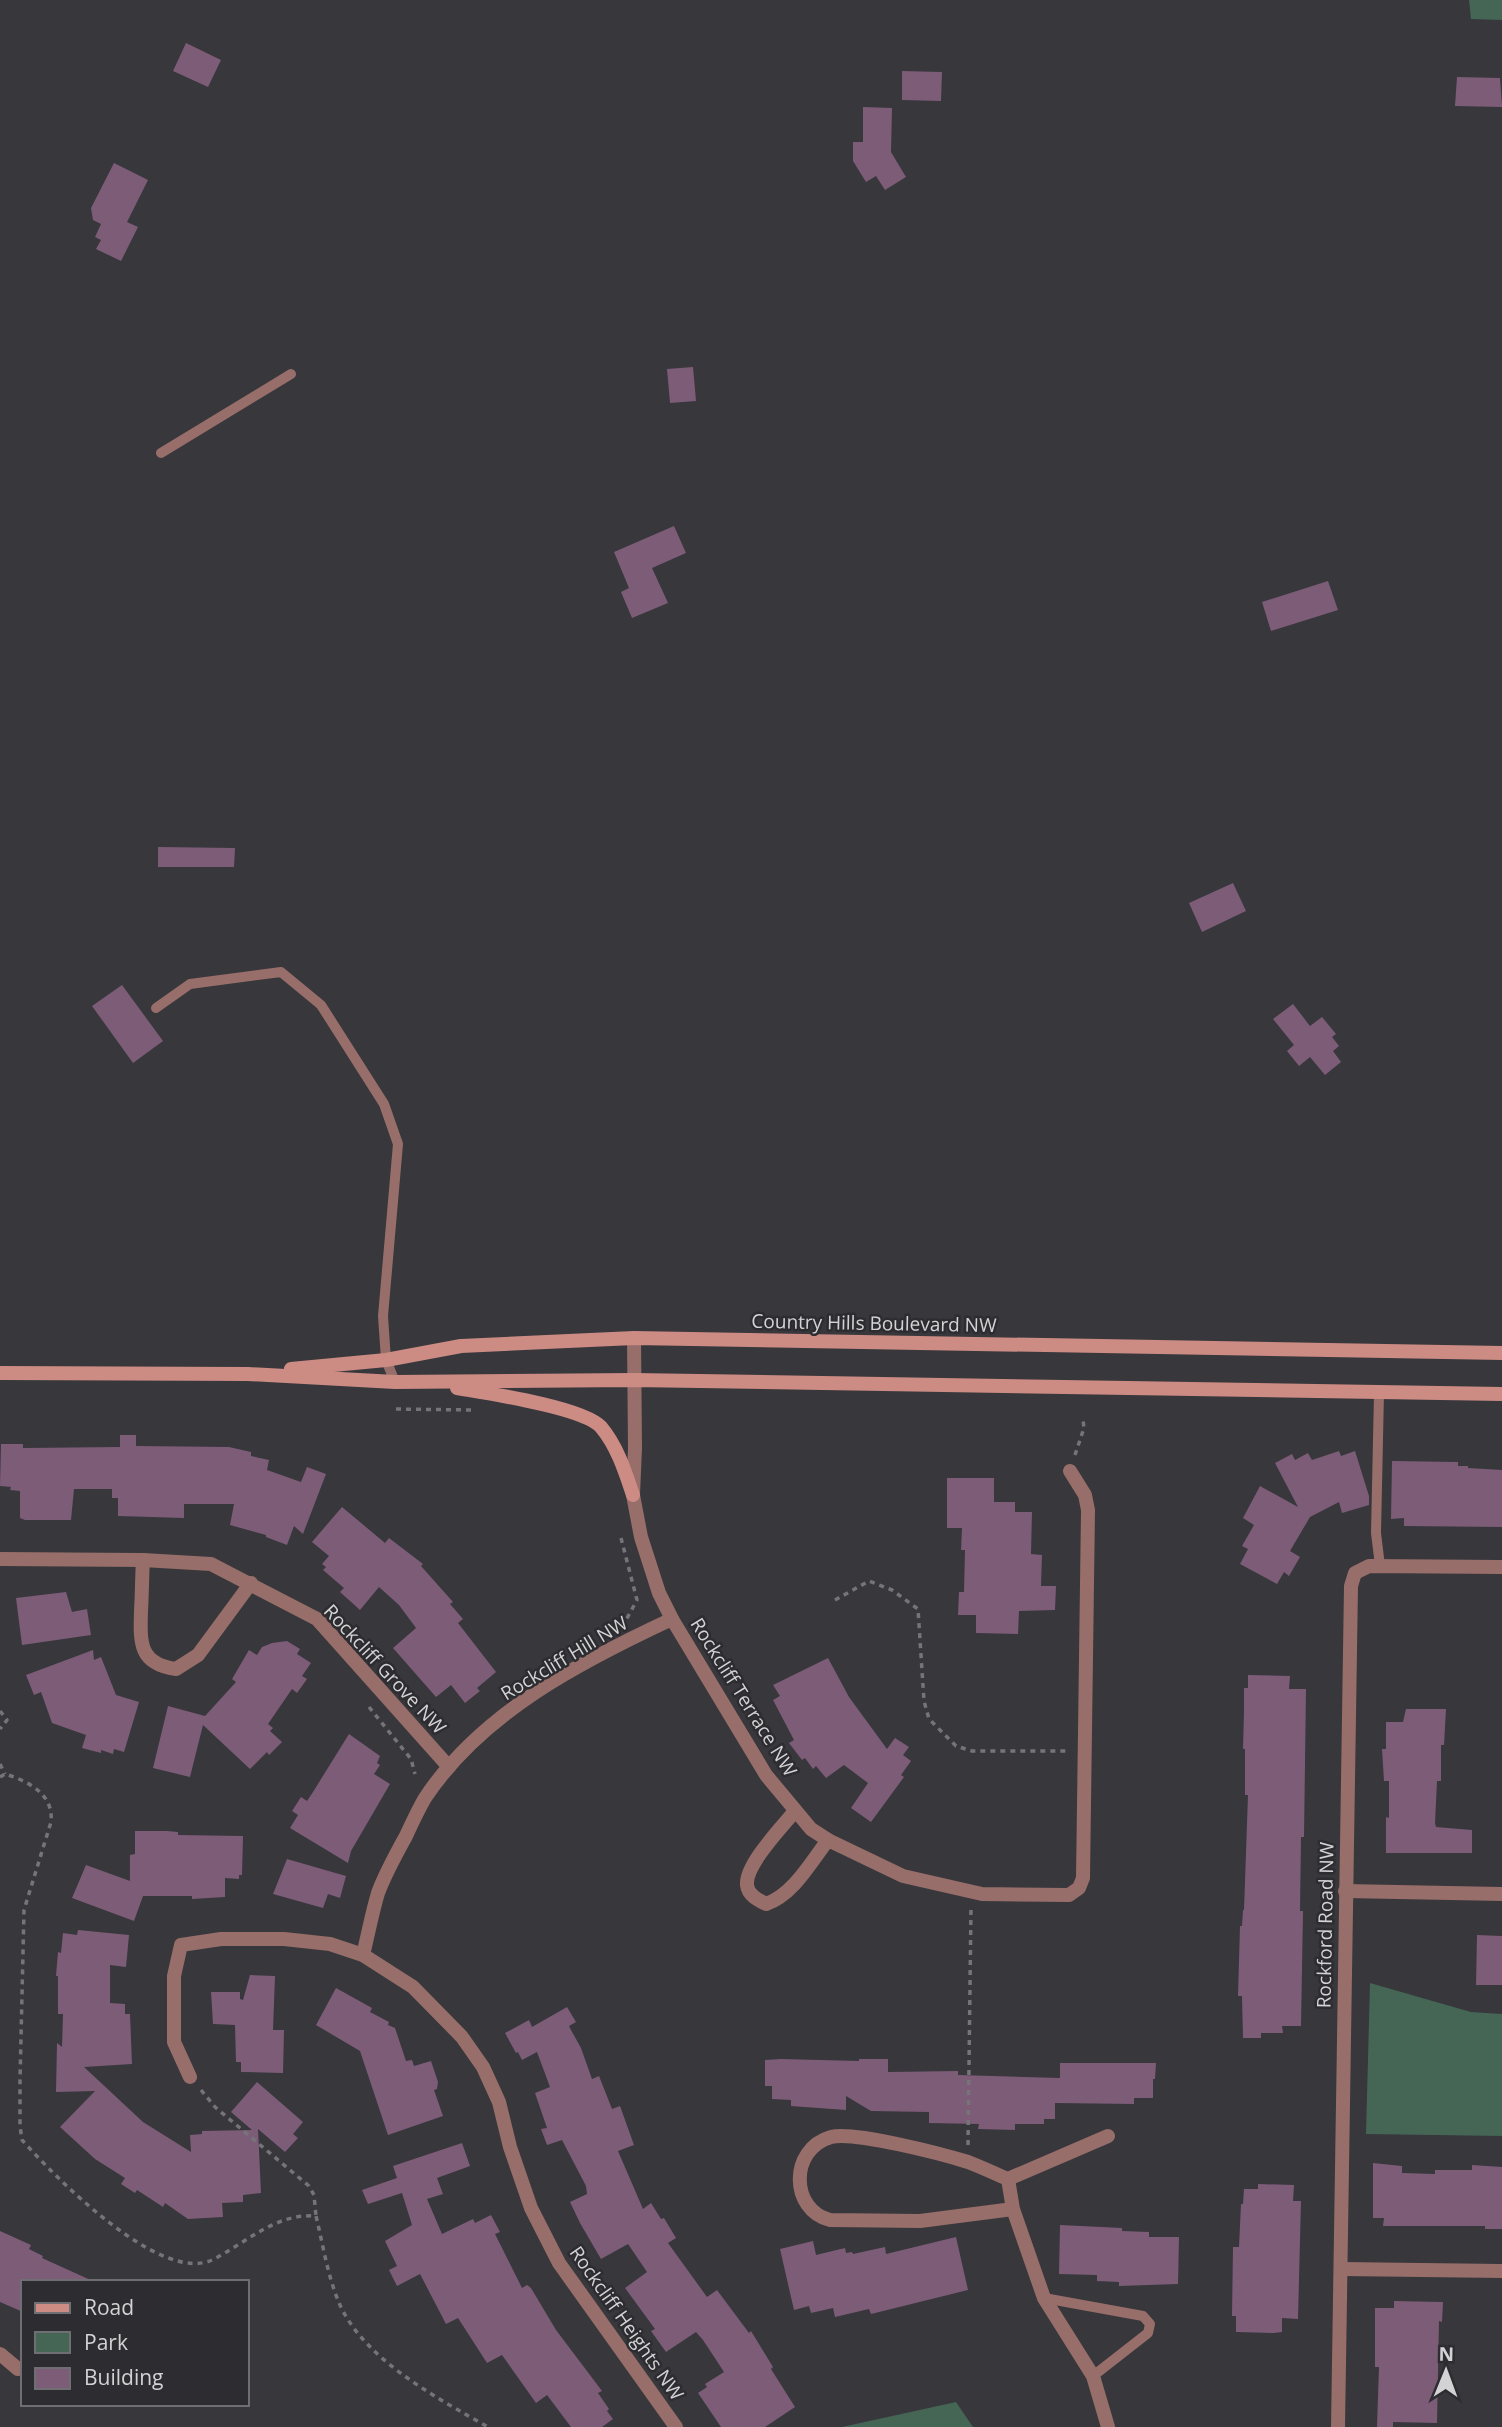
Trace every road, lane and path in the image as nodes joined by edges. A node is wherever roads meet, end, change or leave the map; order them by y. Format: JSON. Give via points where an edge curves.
{"nodes":[{"id":1,"x":290,"y":374,"type":"dead end"},
{"id":2,"x":161,"y":453,"type":"dead end"},
{"id":3,"x":156,"y":1008,"type":"dead end"},
{"id":4,"x":634,"y":1338,"type":"junction"},
{"id":5,"x":1502,"y":1353,"type":"edge"},
{"id":6,"x":386,"y":1360,"type":"junction"},
{"id":7,"x":0,"y":1373,"type":"edge"},
{"id":8,"x":248,"y":1374,"type":"junction"},
{"id":9,"x":634,"y":1380,"type":"junction"},
{"id":10,"x":395,"y":1382,"type":"junction"},
{"id":11,"x":423,"y":1382,"type":"junction"},
{"id":12,"x":1379,"y":1393,"type":"junction"},
{"id":13,"x":1502,"y":1394,"type":"edge"},
{"id":14,"x":396,"y":1409,"type":"dead end"},
{"id":15,"x":480,"y":1410,"type":"dead end"},
{"id":16,"x":1083,"y":1420,"type":"dead end"},
{"id":17,"x":1070,"y":1471,"type":"joint"},
{"id":18,"x":633,"y":1495,"type":"junction"},
{"id":19,"x":619,"y":1528,"type":"dead end"},
{"id":20,"x":0,"y":1559,"type":"edge"},
{"id":21,"x":143,"y":1560,"type":"junction"},
{"id":22,"x":1380,"y":1566,"type":"junction"},
{"id":23,"x":1502,"y":1567,"type":"edge"},
{"id":24,"x":251,"y":1583,"type":"junction"},
{"id":25,"x":835,"y":1600,"type":"dead end"},
{"id":26,"x":673,"y":1619,"type":"junction"},
{"id":27,"x":618,"y":1626,"type":"dead end"},
{"id":28,"x":368,"y":1705,"type":"dead end"},
{"id":29,"x":0,"y":1711,"type":"edge"},
{"id":30,"x":0,"y":1729,"type":"edge"},
{"id":31,"x":1084,"y":1751,"type":"junction"},
{"id":32,"x":0,"y":1764,"type":"edge"},
{"id":33,"x":449,"y":1766,"type":"junction"},
{"id":34,"x":5,"y":1774,"type":"junction"},
{"id":35,"x":415,"y":1774,"type":"dead end"},
{"id":36,"x":0,"y":1777,"type":"edge"},
{"id":37,"x":795,"y":1811,"type":"junction"},
{"id":38,"x":828,"y":1840,"type":"junction"},
{"id":39,"x":1345,"y":1891,"type":"junction"},
{"id":40,"x":971,"y":1892,"type":"junction"},
{"id":41,"x":1502,"y":1894,"type":"edge"},
{"id":42,"x":363,"y":1955,"type":"junction"},
{"id":43,"x":190,"y":2077,"type":"joint"},
{"id":44,"x":1108,"y":2136,"type":"dead end"},
{"id":45,"x":967,"y":2162,"type":"junction"},
{"id":46,"x":1008,"y":2179,"type":"junction"},
{"id":47,"x":1013,"y":2209,"type":"junction"},
{"id":48,"x":316,"y":2216,"type":"junction"},
{"id":49,"x":1341,"y":2269,"type":"junction"},
{"id":50,"x":1502,"y":2271,"type":"edge"},
{"id":51,"x":1044,"y":2298,"type":"junction"},
{"id":52,"x":0,"y":2354,"type":"edge"},
{"id":53,"x":18,"y":2370,"type":"dead end"},
{"id":54,"x":1093,"y":2376,"type":"junction"},
{"id":55,"x":488,"y":2427,"type":"edge"},
{"id":56,"x":676,"y":2427,"type":"edge"},
{"id":57,"x":1108,"y":2427,"type":"edge"},
{"id":58,"x":1338,"y":2427,"type":"edge"}],
"edges":[{"from":1,"to":2,"type":"lane"},
{"from":3,"to":6,"type":"lane","via":[[190,984],[281,972],[321,1004],[384,1104],[398,1144],[383,1316]]},
{"from":4,"to":5,"type":"main road","name":"Country Hills Boulevard NW"},
{"from":4,"to":6,"type":"main road","name":"Country Hills Boulevard NW","via":[[461,1346]]},
{"from":4,"to":9,"type":"street","name":"Rockcliff Terrace NW"},
{"from":6,"to":8,"type":"main road","name":"Country Hills Boulevard NW"},
{"from":6,"to":10,"type":"lane"},
{"from":7,"to":8,"type":"main road","name":"Country Hills Boulevard NW"},
{"from":8,"to":10,"type":"main road","name":"Country Hills Boulevard NW"},
{"from":9,"to":11,"type":"main road","name":"Country Hills Boulevard NW"},
{"from":9,"to":12,"type":"main road","name":"Country Hills Boulevard NW"},
{"from":9,"to":18,"type":"street","name":"Rockcliff Terrace NW"},
{"from":10,"to":11,"type":"main road","name":"Country Hills Boulevard NW"},
{"from":11,"to":18,"type":"main road","via":[[556,1407],[599,1425],[623,1462]]},
{"from":12,"to":13,"type":"main road","name":"Country Hills Boulevard NW"},
{"from":12,"to":22,"type":"lane","via":[[1376,1533]]},
{"from":14,"to":15,"type":"path"},
{"from":16,"to":17,"type":"path"},
{"from":17,"to":31,"type":"street","name":"Rockcliff Terrace NW","via":[[1085,1495],[1088,1510]]},
{"from":18,"to":26,"type":"street","name":"Rockcliff Terrace NW","via":[[659,1593]]},
{"from":19,"to":27,"type":"path","via":[[637,1600],[631,1615]]},
{"from":20,"to":21,"type":"street","name":"Rockcliff Grove NW"},
{"from":21,"to":24,"type":"street","name":"Rockcliff Grove NW","via":[[211,1563]]},
{"from":21,"to":24,"type":"street","via":[[139,1642],[147,1657],[161,1667],[176,1669],[198,1655]]},
{"from":22,"to":23,"type":"street","name":"Rockford Road NW"},
{"from":22,"to":39,"type":"street","name":"Rockford Road NW","via":[[1360,1569],[1351,1586]]},
{"from":24,"to":33,"type":"street","name":"Rockcliff Grove NW","via":[[317,1619]]},
{"from":25,"to":31,"type":"path","via":[[869,1581],[892,1590],[918,1609],[924,1701],[929,1719],[956,1746],[972,1751]]},
{"from":26,"to":33,"type":"street","name":"Rockcliff Hill NW","via":[[538,1691],[475,1739]]},
{"from":26,"to":37,"type":"street","name":"Rockcliff Terrace NW","via":[[766,1774]]},
{"from":28,"to":35,"type":"path","via":[[411,1759]]},
{"from":29,"to":30,"type":"path","via":[[7,1720]]},
{"from":31,"to":40,"type":"street","name":"Rockcliff Terrace NW","via":[[1083,1878],[1079,1888],[1069,1895]]},
{"from":32,"to":34,"type":"path"},
{"from":33,"to":42,"type":"street","name":"Rockcliff Hill NW","via":[[425,1798],[388,1871]]},
{"from":34,"to":36,"type":"path"},
{"from":34,"to":48,"type":"path","via":[[36,1787],[52,1811],[24,1910],[22,2140],[107,2223],[142,2245],[194,2264],[211,2261],[271,2225],[301,2215]]},
{"from":37,"to":38,"type":"street","name":"Rockcliff Terrace NW"},
{"from":37,"to":38,"type":"street","via":[[749,1870],[747,1886],[753,1897],[766,1904],[777,1900]]},
{"from":38,"to":40,"type":"street","name":"Rockcliff Terrace NW","via":[[903,1876]]},
{"from":39,"to":41,"type":"street"},
{"from":39,"to":49,"type":"street","name":"Rockford Road NW"},
{"from":40,"to":45,"type":"path"},
{"from":42,"to":43,"type":"street","name":"Rockcliff Heights NW","via":[[330,1944],[284,1939],[221,1939],[181,1945],[174,1976],[174,2042]]},
{"from":42,"to":56,"type":"street","name":"Rockcliff Heights NW","via":[[413,1987],[462,2037],[483,2067],[499,2102],[531,2208],[559,2263]]},
{"from":43,"to":48,"type":"path","via":[[215,2107],[309,2186]]},
{"from":44,"to":46,"type":"street"},
{"from":45,"to":46,"type":"street"},
{"from":45,"to":47,"type":"street","via":[[843,2135],[808,2150],[801,2166],[801,2184],[808,2208],[817,2217],[830,2220],[920,2221]]},
{"from":46,"to":47,"type":"street"},
{"from":47,"to":51,"type":"street"},
{"from":48,"to":55,"type":"path","via":[[339,2302],[365,2344]]},
{"from":49,"to":50,"type":"street"},
{"from":49,"to":58,"type":"street","name":"Rockford Road NW"},
{"from":51,"to":54,"type":"street"},
{"from":51,"to":54,"type":"lane","via":[[1149,2320],[1148,2333]]},
{"from":52,"to":53,"type":"street"},
{"from":54,"to":57,"type":"street"}]}
